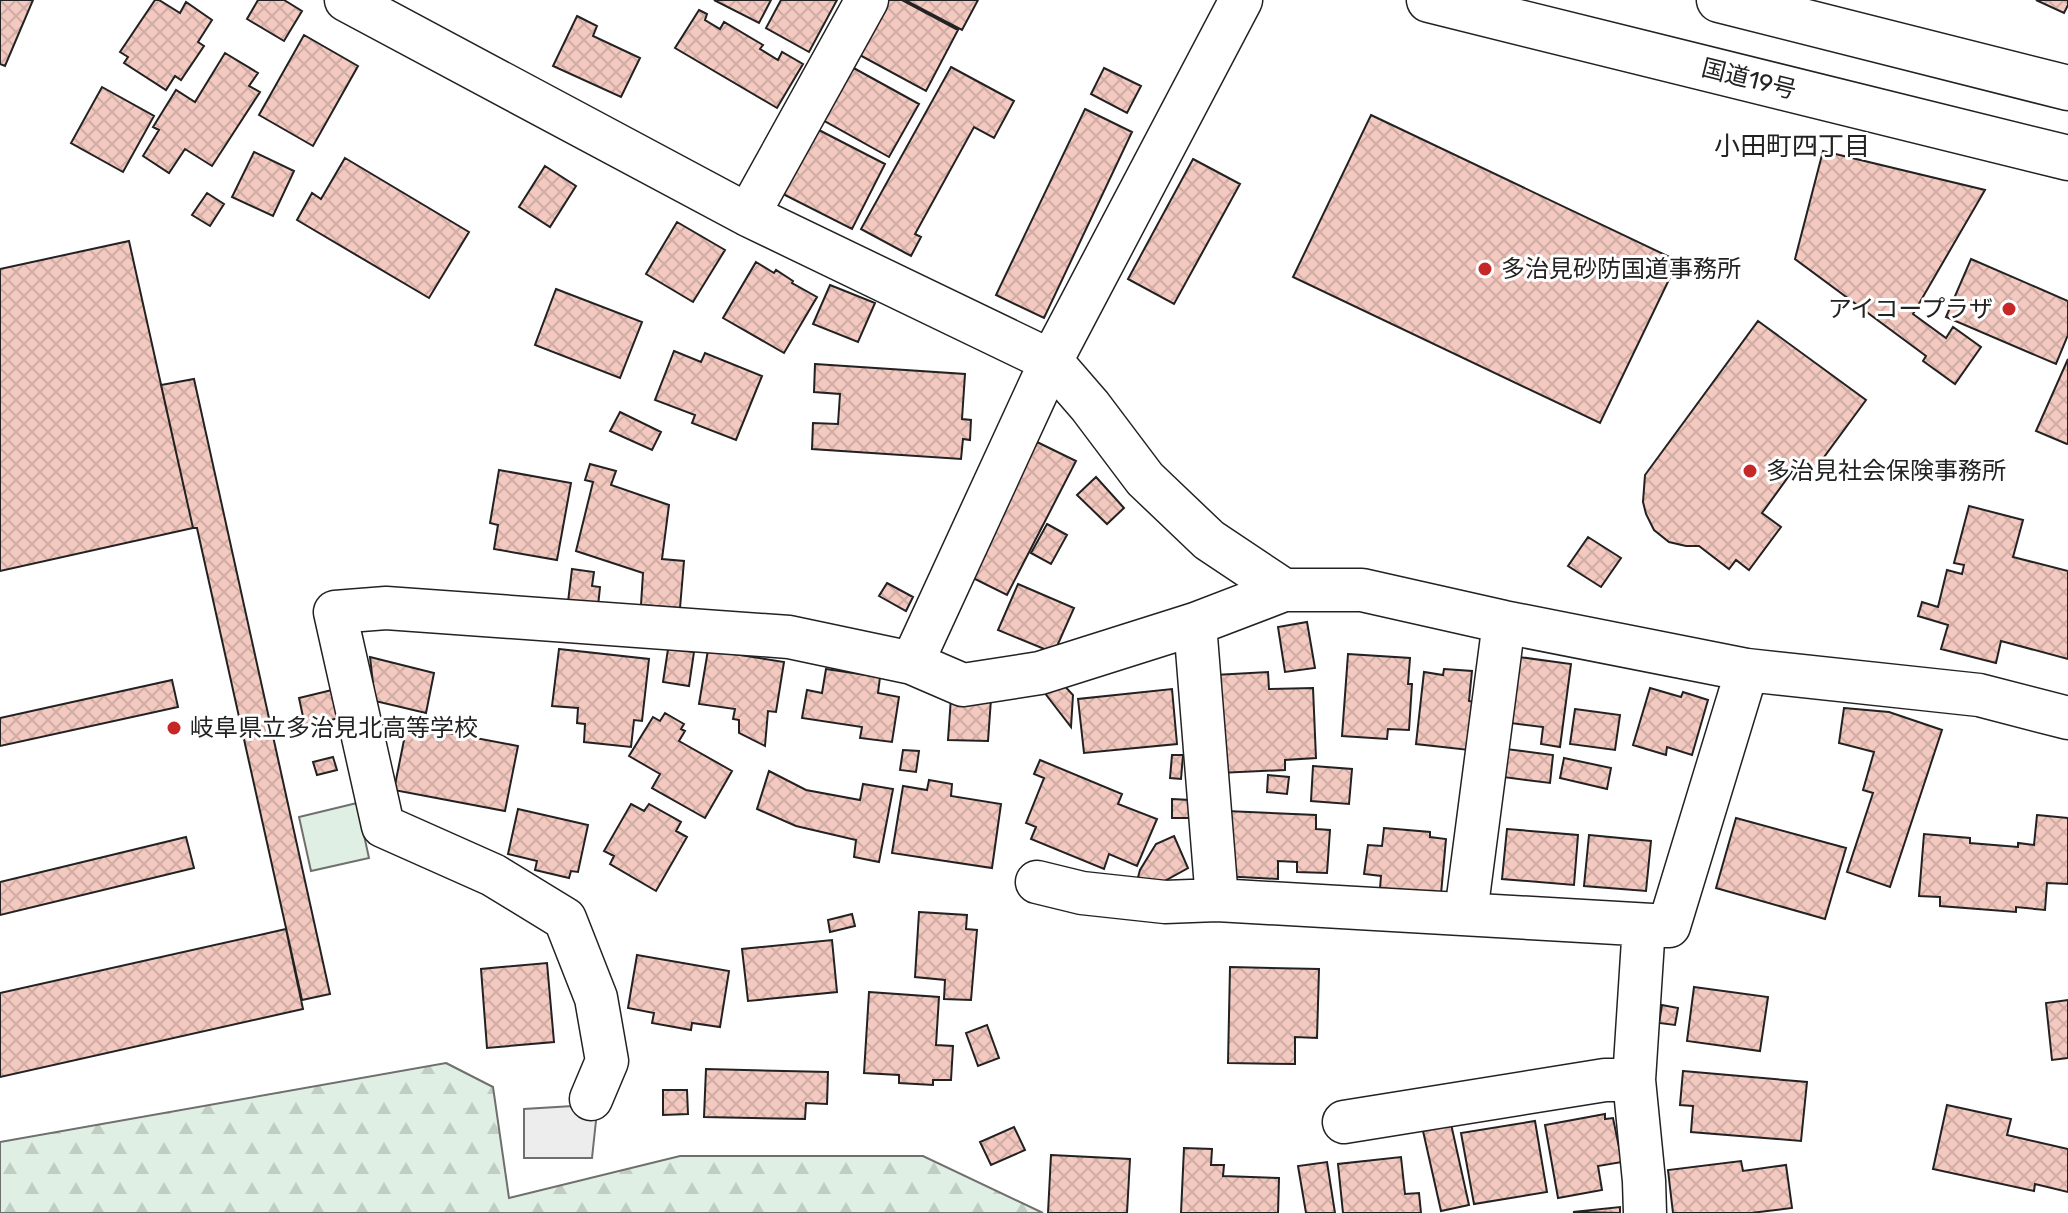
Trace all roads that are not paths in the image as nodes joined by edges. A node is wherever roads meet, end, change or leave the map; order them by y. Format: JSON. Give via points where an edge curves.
{"nodes":[{"id":1,"x":346,"y":0,"type":"edge"},
{"id":2,"x":867,"y":0,"type":"edge"},
{"id":3,"x":1241,"y":0,"type":"edge"},
{"id":4,"x":1429,"y":0,"type":"edge"},
{"id":5,"x":1719,"y":0,"type":"edge"},
{"id":6,"x":2068,"y":88,"type":"edge"},
{"id":7,"x":2068,"y":158,"type":"edge"},
{"id":8,"x":748,"y":215,"type":"junction"},
{"id":9,"x":1051,"y":361,"type":"junction"},
{"id":10,"x":1284,"y":590,"type":"junction"},
{"id":11,"x":1504,"y":622,"type":"junction"},
{"id":12,"x":1195,"y":624,"type":"junction"},
{"id":13,"x":912,"y":663,"type":"junction"},
{"id":14,"x":1747,"y":670,"type":"junction"},
{"id":15,"x":2068,"y":718,"type":"edge"},
{"id":16,"x":1037,"y":882,"type":"dead end"},
{"id":17,"x":1217,"y":900,"type":"junction"},
{"id":18,"x":1466,"y":913,"type":"junction"},
{"id":19,"x":1644,"y":925,"type":"junction"},
{"id":20,"x":1634,"y":1080,"type":"junction"},
{"id":21,"x":591,"y":1099,"type":"dead end"},
{"id":22,"x":1344,"y":1122,"type":"dead end"},
{"id":23,"x":1645,"y":1213,"type":"edge"}],
"edges":[{"from":1,"to":8,"type":"street"},
{"from":2,"to":8,"type":"street"},
{"from":3,"to":9,"type":"street"},
{"from":4,"to":7,"type":"highway","name":"国道19号"},
{"from":5,"to":6,"type":"highway"},
{"from":8,"to":9,"type":"street"},
{"from":9,"to":10,"type":"street","via":[[1145,479],[1209,540]]},
{"from":9,"to":13,"type":"street"},
{"from":10,"to":11,"type":"street","via":[[1362,590]]},
{"from":10,"to":12,"type":"street"},
{"from":11,"to":14,"type":"street"},
{"from":11,"to":18,"type":"street"},
{"from":12,"to":13,"type":"street","via":[[1040,673],[963,685]]},
{"from":12,"to":17,"type":"street"},
{"from":13,"to":21,"type":"street","via":[[789,637],[386,608],[335,612],[383,826],[493,875],[565,919],[596,998],[607,1061]]},
{"from":14,"to":15,"type":"street","via":[[1979,695]]},
{"from":14,"to":19,"type":"street","via":[[1669,926]]},
{"from":16,"to":17,"type":"street","via":[[1165,902]]},
{"from":17,"to":18,"type":"street"},
{"from":18,"to":19,"type":"street"},
{"from":19,"to":20,"type":"street"},
{"from":20,"to":22,"type":"street","via":[[1605,1080]]},
{"from":20,"to":23,"type":"street"}]}
